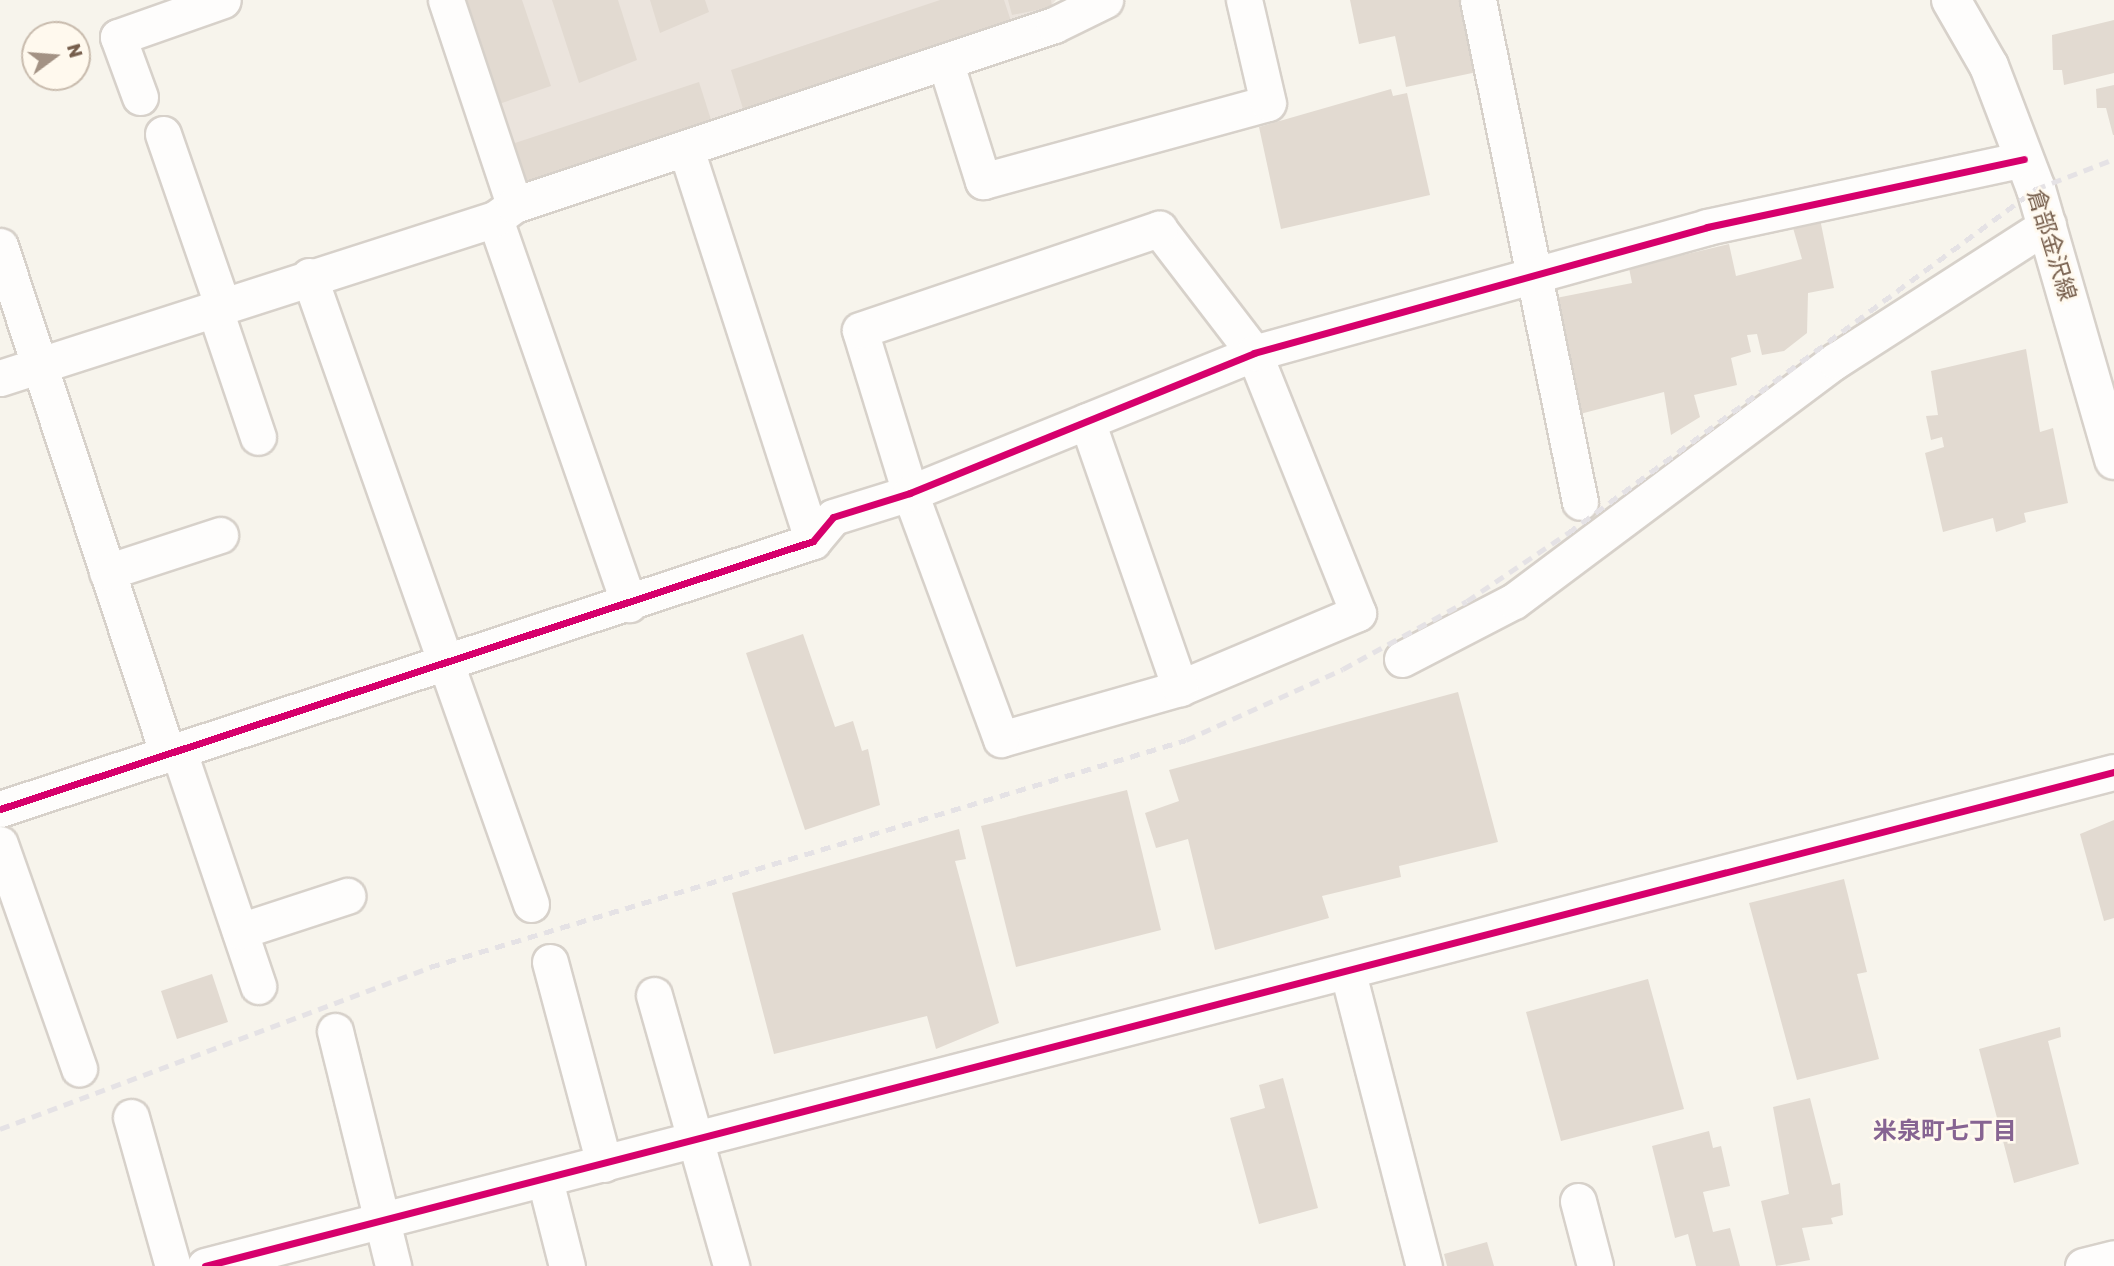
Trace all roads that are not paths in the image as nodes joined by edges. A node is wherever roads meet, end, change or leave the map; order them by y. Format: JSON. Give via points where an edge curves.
{"nodes":[{"id":1,"x":223,"y":0,"type":"edge"},
{"id":2,"x":446,"y":0,"type":"edge"},
{"id":3,"x":1105,"y":0,"type":"edge"},
{"id":4,"x":1244,"y":0,"type":"edge"},
{"id":5,"x":1478,"y":0,"type":"edge"},
{"id":6,"x":1951,"y":0,"type":"edge"},
{"id":7,"x":946,"y":64,"type":"junction"},
{"id":8,"x":140,"y":97,"type":"dead end"},
{"id":9,"x":163,"y":134,"type":"dead end"},
{"id":10,"x":687,"y":152,"type":"junction"},
{"id":11,"x":2024,"y":159,"type":"junction"},
{"id":12,"x":504,"y":212,"type":"junction"},
{"id":13,"x":2048,"y":224,"type":"junction"},
{"id":14,"x":0,"y":246,"type":"edge"},
{"id":15,"x":1538,"y":273,"type":"junction"},
{"id":16,"x":309,"y":276,"type":"junction"},
{"id":17,"x":218,"y":306,"type":"junction"},
{"id":18,"x":1254,"y":353,"type":"junction"},
{"id":19,"x":38,"y":365,"type":"junction"},
{"id":20,"x":0,"y":378,"type":"edge"},
{"id":21,"x":1087,"y":421,"type":"junction"},
{"id":22,"x":258,"y":437,"type":"dead end"},
{"id":23,"x":2114,"y":460,"type":"edge"},
{"id":24,"x":910,"y":493,"type":"junction"},
{"id":25,"x":1580,"y":502,"type":"dead end"},
{"id":26,"x":220,"y":534,"type":"dead end"},
{"id":27,"x":813,"y":541,"type":"junction"},
{"id":28,"x":107,"y":572,"type":"junction"},
{"id":29,"x":628,"y":604,"type":"junction"},
{"id":30,"x":1402,"y":659,"type":"dead end"},
{"id":31,"x":446,"y":664,"type":"junction"},
{"id":32,"x":1180,"y":688,"type":"junction"},
{"id":33,"x":173,"y":754,"type":"junction"},
{"id":34,"x":2114,"y":772,"type":"edge"},
{"id":35,"x":0,"y":809,"type":"edge"},
{"id":36,"x":0,"y":844,"type":"edge"},
{"id":37,"x":347,"y":896,"type":"dead end"},
{"id":38,"x":531,"y":904,"type":"dead end"},
{"id":39,"x":240,"y":932,"type":"junction"},
{"id":40,"x":550,"y":962,"type":"dead end"},
{"id":41,"x":1348,"y":973,"type":"junction"},
{"id":42,"x":258,"y":986,"type":"dead end"},
{"id":43,"x":654,"y":995,"type":"dead end"},
{"id":44,"x":335,"y":1031,"type":"dead end"},
{"id":45,"x":79,"y":1069,"type":"dead end"},
{"id":46,"x":131,"y":1117,"type":"dead end"},
{"id":47,"x":698,"y":1140,"type":"junction"},
{"id":48,"x":604,"y":1164,"type":"junction"},
{"id":49,"x":545,"y":1180,"type":"junction"},
{"id":50,"x":1578,"y":1201,"type":"dead end"},
{"id":51,"x":381,"y":1221,"type":"junction"},
{"id":52,"x":218,"y":1264,"type":"edge"},
{"id":53,"x":173,"y":1266,"type":"edge"},
{"id":54,"x":393,"y":1266,"type":"edge"},
{"id":55,"x":567,"y":1266,"type":"edge"},
{"id":56,"x":731,"y":1266,"type":"edge"},
{"id":57,"x":1424,"y":1266,"type":"edge"},
{"id":58,"x":1595,"y":1266,"type":"edge"}],
"edges":[{"from":1,"to":8,"type":"street","via":[[118,37]]},
{"from":2,"to":12,"type":"street"},
{"from":3,"to":7,"type":"street"},
{"from":4,"to":7,"type":"street","via":[[1268,103],[983,181]]},
{"from":5,"to":15,"type":"street"},
{"from":6,"to":11,"type":"main road","name":"倉部金沢線","via":[[1989,66]]},
{"from":7,"to":10,"type":"street"},
{"from":9,"to":17,"type":"street"},
{"from":10,"to":12,"type":"street"},
{"from":10,"to":27,"type":"street"},
{"from":11,"to":13,"type":"main road","name":"倉部金沢線"},
{"from":11,"to":15,"type":"street","via":[[1707,227]]},
{"from":12,"to":16,"type":"street"},
{"from":12,"to":29,"type":"street"},
{"from":13,"to":23,"type":"main road","name":"倉部金沢線"},
{"from":13,"to":30,"type":"street","via":[[1835,361],[1514,601]]},
{"from":14,"to":19,"type":"street"},
{"from":15,"to":18,"type":"street"},
{"from":15,"to":25,"type":"street"},
{"from":16,"to":17,"type":"street"},
{"from":16,"to":31,"type":"street"},
{"from":17,"to":19,"type":"street"},
{"from":17,"to":22,"type":"street"},
{"from":18,"to":21,"type":"street"},
{"from":18,"to":24,"type":"street","via":[[1159,229],[860,330]]},
{"from":18,"to":32,"type":"street","via":[[1358,613]]},
{"from":19,"to":20,"type":"street"},
{"from":19,"to":28,"type":"street"},
{"from":21,"to":24,"type":"street"},
{"from":21,"to":32,"type":"street"},
{"from":24,"to":27,"type":"street","via":[[833,517]]},
{"from":24,"to":32,"type":"street","via":[[1001,740]]},
{"from":26,"to":28,"type":"street"},
{"from":27,"to":29,"type":"street"},
{"from":28,"to":33,"type":"street"},
{"from":29,"to":31,"type":"street"},
{"from":31,"to":33,"type":"street"},
{"from":31,"to":38,"type":"street"},
{"from":33,"to":35,"type":"street"},
{"from":33,"to":39,"type":"street"},
{"from":34,"to":41,"type":"street"},
{"from":36,"to":45,"type":"street"},
{"from":37,"to":39,"type":"street"},
{"from":39,"to":42,"type":"street"},
{"from":40,"to":48,"type":"street"},
{"from":41,"to":47,"type":"street"},
{"from":41,"to":57,"type":"street"},
{"from":43,"to":47,"type":"street"},
{"from":44,"to":51,"type":"street"},
{"from":46,"to":53,"type":"street"},
{"from":47,"to":48,"type":"street"},
{"from":47,"to":56,"type":"street"},
{"from":48,"to":49,"type":"street"},
{"from":49,"to":51,"type":"street"},
{"from":49,"to":55,"type":"street"},
{"from":50,"to":58,"type":"street"},
{"from":51,"to":52,"type":"street"},
{"from":51,"to":54,"type":"street"}]}
